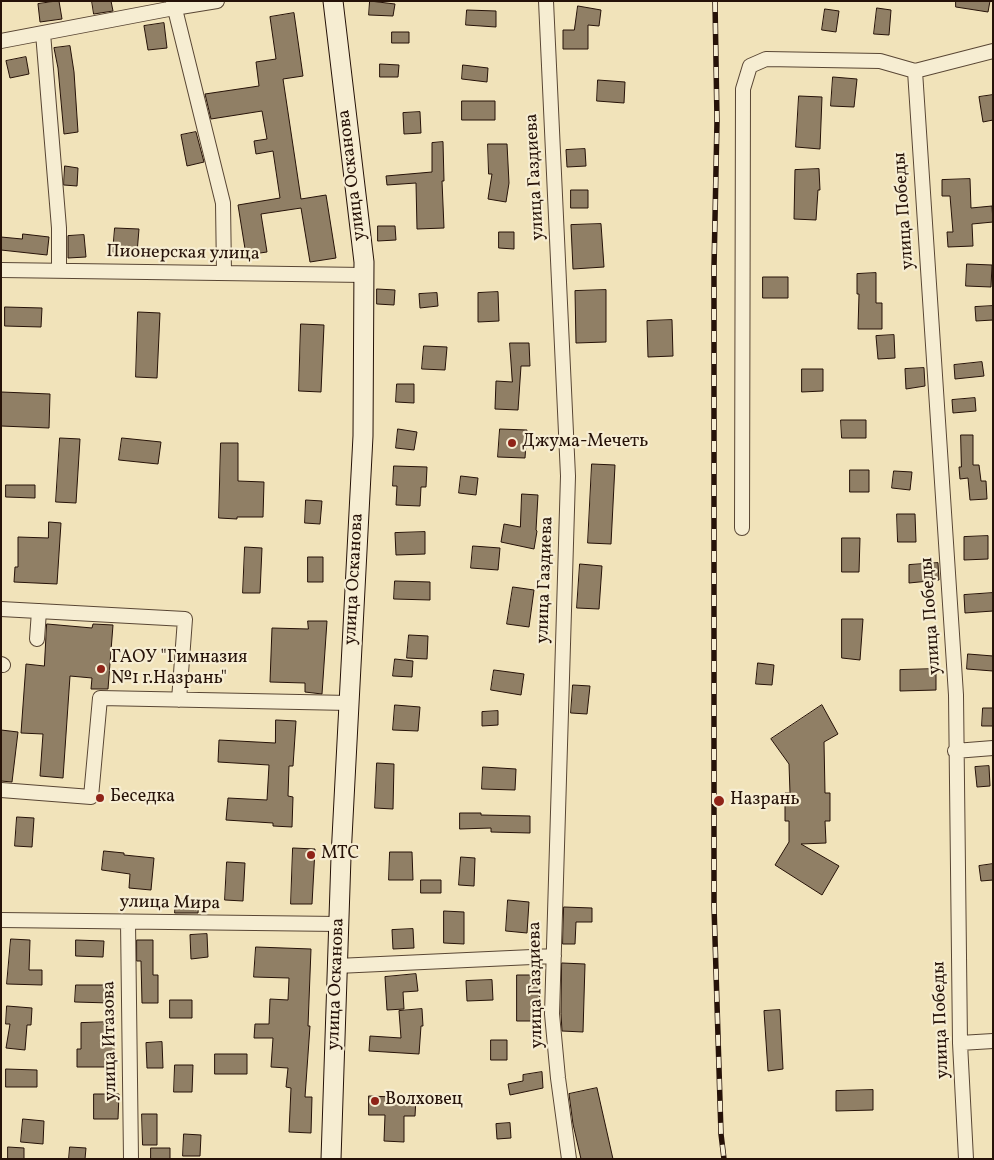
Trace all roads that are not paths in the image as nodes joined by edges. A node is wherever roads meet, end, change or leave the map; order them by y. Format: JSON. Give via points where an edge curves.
{"nodes":[{"id":1,"x":217,"y":1,"type":"edge"},
{"id":2,"x":333,"y":1,"type":"edge"},
{"id":3,"x":546,"y":1,"type":"edge"},
{"id":4,"x":174,"y":4,"type":"edge"},
{"id":5,"x":43,"y":33,"type":"junction"},
{"id":6,"x":1,"y":41,"type":"edge"},
{"id":7,"x":993,"y":52,"type":"edge"},
{"id":8,"x":915,"y":71,"type":"junction"},
{"id":9,"x":1,"y":270,"type":"edge"},
{"id":10,"x":59,"y":271,"type":"junction"},
{"id":11,"x":224,"y":273,"type":"junction"},
{"id":12,"x":364,"y":275,"type":"junction"},
{"id":13,"x":742,"y":528,"type":"dead end"},
{"id":14,"x":1,"y":609,"type":"edge"},
{"id":15,"x":39,"y":611,"type":"junction"},
{"id":16,"x":37,"y":639,"type":"dead end"},
{"id":17,"x":179,"y":700,"type":"junction"},
{"id":18,"x":349,"y":703,"type":"junction"},
{"id":19,"x":993,"y":748,"type":"edge"},
{"id":20,"x":955,"y":751,"type":"junction"},
{"id":21,"x":1,"y":790,"type":"edge"},
{"id":22,"x":1,"y":920,"type":"edge"},
{"id":23,"x":128,"y":922,"type":"junction"},
{"id":24,"x":339,"y":924,"type":"junction"},
{"id":25,"x":554,"y":956,"type":"junction"},
{"id":26,"x":337,"y":966,"type":"junction"},
{"id":27,"x":993,"y":1041,"type":"edge"},
{"id":28,"x":960,"y":1043,"type":"junction"},
{"id":29,"x":131,"y":1159,"type":"edge"},
{"id":30,"x":331,"y":1159,"type":"edge"},
{"id":31,"x":569,"y":1159,"type":"edge"},
{"id":32,"x":966,"y":1159,"type":"edge"}],
"edges":[{"from":1,"to":4,"type":"street"},
{"from":2,"to":12,"type":"main road","name":"улица Осканова"},
{"from":3,"to":25,"type":"street","name":"улица Газдиева","via":[[568,476]]},
{"from":4,"to":5,"type":"street"},
{"from":4,"to":11,"type":"street","via":[[223,203]]},
{"from":5,"to":6,"type":"street"},
{"from":5,"to":10,"type":"street","via":[[59,228]]},
{"from":7,"to":8,"type":"street"},
{"from":8,"to":13,"type":"street","via":[[880,61],[766,60],[750,66],[743,89]]},
{"from":8,"to":20,"type":"street","name":"улица Победы","via":[[956,695]]},
{"from":9,"to":10,"type":"street","name":"Пионерская улица"},
{"from":10,"to":11,"type":"street","name":"Пионерская улица"},
{"from":11,"to":12,"type":"street","name":"Пионерская улица"},
{"from":12,"to":18,"type":"main road","name":"улица Осканова","via":[[363,436]]},
{"from":14,"to":15,"type":"street"},
{"from":15,"to":16,"type":"street"},
{"from":15,"to":17,"type":"street","via":[[185,619]]},
{"from":17,"to":18,"type":"street"},
{"from":17,"to":21,"type":"street","via":[[100,698],[91,797]]},
{"from":18,"to":24,"type":"main road","name":"улица Осканова"},
{"from":19,"to":20,"type":"street"},
{"from":20,"to":28,"type":"street","name":"улица Победы"},
{"from":22,"to":23,"type":"street","name":"улица Мира"},
{"from":23,"to":24,"type":"street","name":"улица Мира"},
{"from":23,"to":29,"type":"street","name":"улица Итазова"},
{"from":24,"to":26,"type":"main road","name":"улица Осканова"},
{"from":25,"to":26,"type":"street"},
{"from":25,"to":31,"type":"street","name":"улица Газдиева","via":[[552,1014]]},
{"from":26,"to":30,"type":"main road","name":"улица Осканова"},
{"from":27,"to":28,"type":"street"},
{"from":28,"to":32,"type":"street","name":"улица Победы"}]}
